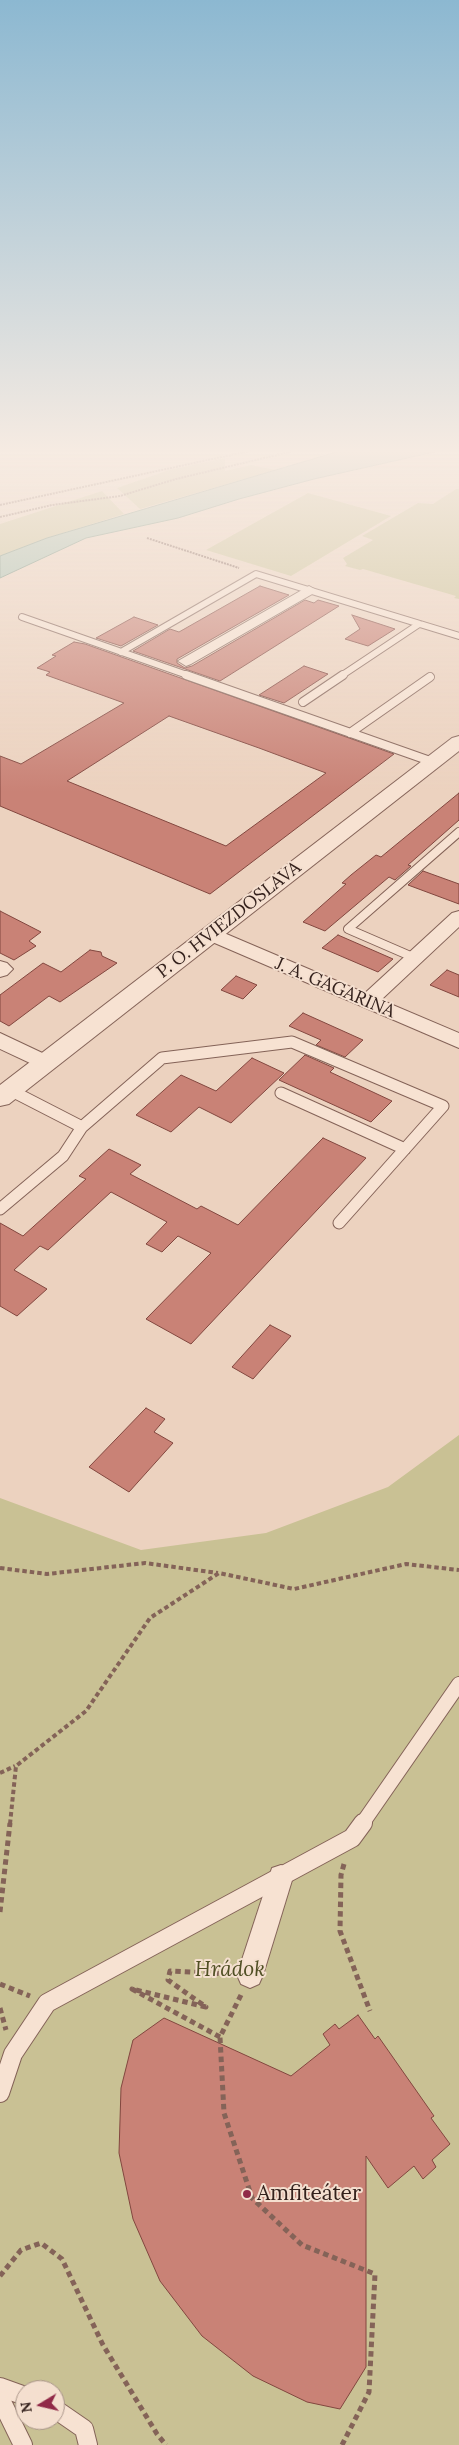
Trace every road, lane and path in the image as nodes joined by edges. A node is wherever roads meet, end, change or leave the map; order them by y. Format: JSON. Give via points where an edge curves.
{"nodes":[{"id":1,"x":226,"y":564,"type":"edge"},
{"id":2,"x":256,"y":574,"type":"junction"},
{"id":3,"x":310,"y":590,"type":"junction"},
{"id":4,"x":22,"y":618,"type":"dead end"},
{"id":5,"x":419,"y":624,"type":"junction"},
{"id":6,"x":459,"y":636,"type":"edge"},
{"id":7,"x":121,"y":652,"type":"junction"},
{"id":8,"x":186,"y":662,"type":"dead end"},
{"id":9,"x":430,"y":677,"type":"dead end"},
{"id":10,"x":303,"y":702,"type":"dead end"},
{"id":11,"x":350,"y":733,"type":"junction"},
{"id":12,"x":459,"y":742,"type":"edge"},
{"id":13,"x":433,"y":762,"type":"junction"},
{"id":14,"x":459,"y":832,"type":"edge"},
{"id":15,"x":459,"y":916,"type":"edge"},
{"id":16,"x":210,"y":934,"type":"junction"},
{"id":17,"x":415,"y":958,"type":"junction"},
{"id":18,"x":367,"y":1002,"type":"junction"},
{"id":19,"x":0,"y":1040,"type":"edge"},
{"id":20,"x":459,"y":1041,"type":"edge"},
{"id":21,"x":45,"y":1063,"type":"junction"},
{"id":22,"x":281,"y":1093,"type":"dead end"},
{"id":23,"x":5,"y":1094,"type":"edge"},
{"id":24,"x":82,"y":1127,"type":"junction"},
{"id":25,"x":405,"y":1149,"type":"junction"},
{"id":26,"x":0,"y":1209,"type":"edge"},
{"id":27,"x":340,"y":1223,"type":"dead end"},
{"id":28,"x":0,"y":1568,"type":"edge"},
{"id":29,"x":459,"y":1570,"type":"edge"},
{"id":30,"x":219,"y":1573,"type":"junction"},
{"id":31,"x":459,"y":1684,"type":"edge"},
{"id":32,"x":16,"y":1766,"type":"junction"},
{"id":33,"x":0,"y":1773,"type":"edge"},
{"id":34,"x":352,"y":1838,"type":"junction"},
{"id":35,"x":281,"y":1877,"type":"junction"},
{"id":36,"x":0,"y":1912,"type":"edge"},
{"id":37,"x":250,"y":1975,"type":"junction"},
{"id":38,"x":0,"y":1984,"type":"edge"},
{"id":39,"x":47,"y":2003,"type":"junction"},
{"id":40,"x":370,"y":2011,"type":"dead end"},
{"id":41,"x":220,"y":2037,"type":"junction"},
{"id":42,"x":0,"y":2093,"type":"edge"},
{"id":43,"x":0,"y":2276,"type":"edge"},
{"id":44,"x":0,"y":2387,"type":"edge"},
{"id":45,"x":15,"y":2392,"type":"edge"},
{"id":46,"x":0,"y":2398,"type":"edge"},
{"id":47,"x":65,"y":2416,"type":"edge"},
{"id":48,"x":24,"y":2445,"type":"edge"},
{"id":49,"x":88,"y":2445,"type":"edge"},
{"id":50,"x":166,"y":2445,"type":"edge"},
{"id":51,"x":342,"y":2445,"type":"edge"}],
"edges":[{"from":1,"to":2,"type":"path"},
{"from":2,"to":3,"type":"lane"},
{"from":2,"to":7,"type":"lane"},
{"from":3,"to":5,"type":"lane"},
{"from":3,"to":8,"type":"street"},
{"from":4,"to":7,"type":"lane"},
{"from":5,"to":6,"type":"lane"},
{"from":5,"to":10,"type":"lane"},
{"from":7,"to":11,"type":"lane"},
{"from":9,"to":11,"type":"lane"},
{"from":11,"to":13,"type":"lane"},
{"from":12,"to":13,"type":"street","name":"P. O. HVIEZDOSLAVA"},
{"from":13,"to":16,"type":"street","name":"P. O. HVIEZDOSLAVA"},
{"from":14,"to":17,"type":"lane","via":[[348,929]]},
{"from":15,"to":17,"type":"street"},
{"from":16,"to":18,"type":"street","name":"J. A. GAGARINA"},
{"from":16,"to":21,"type":"street","name":"P. O. HVIEZDOSLAVA"},
{"from":17,"to":18,"type":"street"},
{"from":18,"to":20,"type":"street","name":"J. A. GAGARINA"},
{"from":19,"to":21,"type":"street"},
{"from":21,"to":23,"type":"street","name":"P. O. HVIEZDOSLAVA"},
{"from":22,"to":25,"type":"lane"},
{"from":23,"to":24,"type":"lane"},
{"from":24,"to":25,"type":"lane","via":[[162,1058],[292,1042],[443,1106]]},
{"from":24,"to":26,"type":"lane","via":[[63,1156]]},
{"from":25,"to":27,"type":"lane"},
{"from":28,"to":30,"type":"path","via":[[46,1574],[145,1563]]},
{"from":29,"to":30,"type":"path","via":[[406,1564],[294,1589]]},
{"from":30,"to":32,"type":"path","via":[[150,1618],[86,1711]]},
{"from":31,"to":34,"type":"lane"},
{"from":32,"to":33,"type":"path"},
{"from":32,"to":36,"type":"path"},
{"from":34,"to":35,"type":"lane"},
{"from":34,"to":40,"type":"path","via":[[341,1875],[340,1931]]},
{"from":35,"to":37,"type":"street"},
{"from":35,"to":39,"type":"lane"},
{"from":37,"to":41,"type":"path"},
{"from":37,"to":41,"type":"path","via":[[170,1971],[168,1980],[206,2007],[132,1989]]},
{"from":38,"to":39,"type":"path"},
{"from":39,"to":42,"type":"lane","via":[[13,2054]]},
{"from":41,"to":51,"type":"path","via":[[224,2113],[252,2198],[302,2245],[375,2274],[369,2392]]},
{"from":43,"to":50,"type":"path","via":[[20,2250],[41,2243],[62,2259],[103,2345],[156,2434]]},
{"from":44,"to":45,"type":"lane"},
{"from":46,"to":48,"type":"lane"},
{"from":47,"to":49,"type":"lane","via":[[84,2429]]}]}
